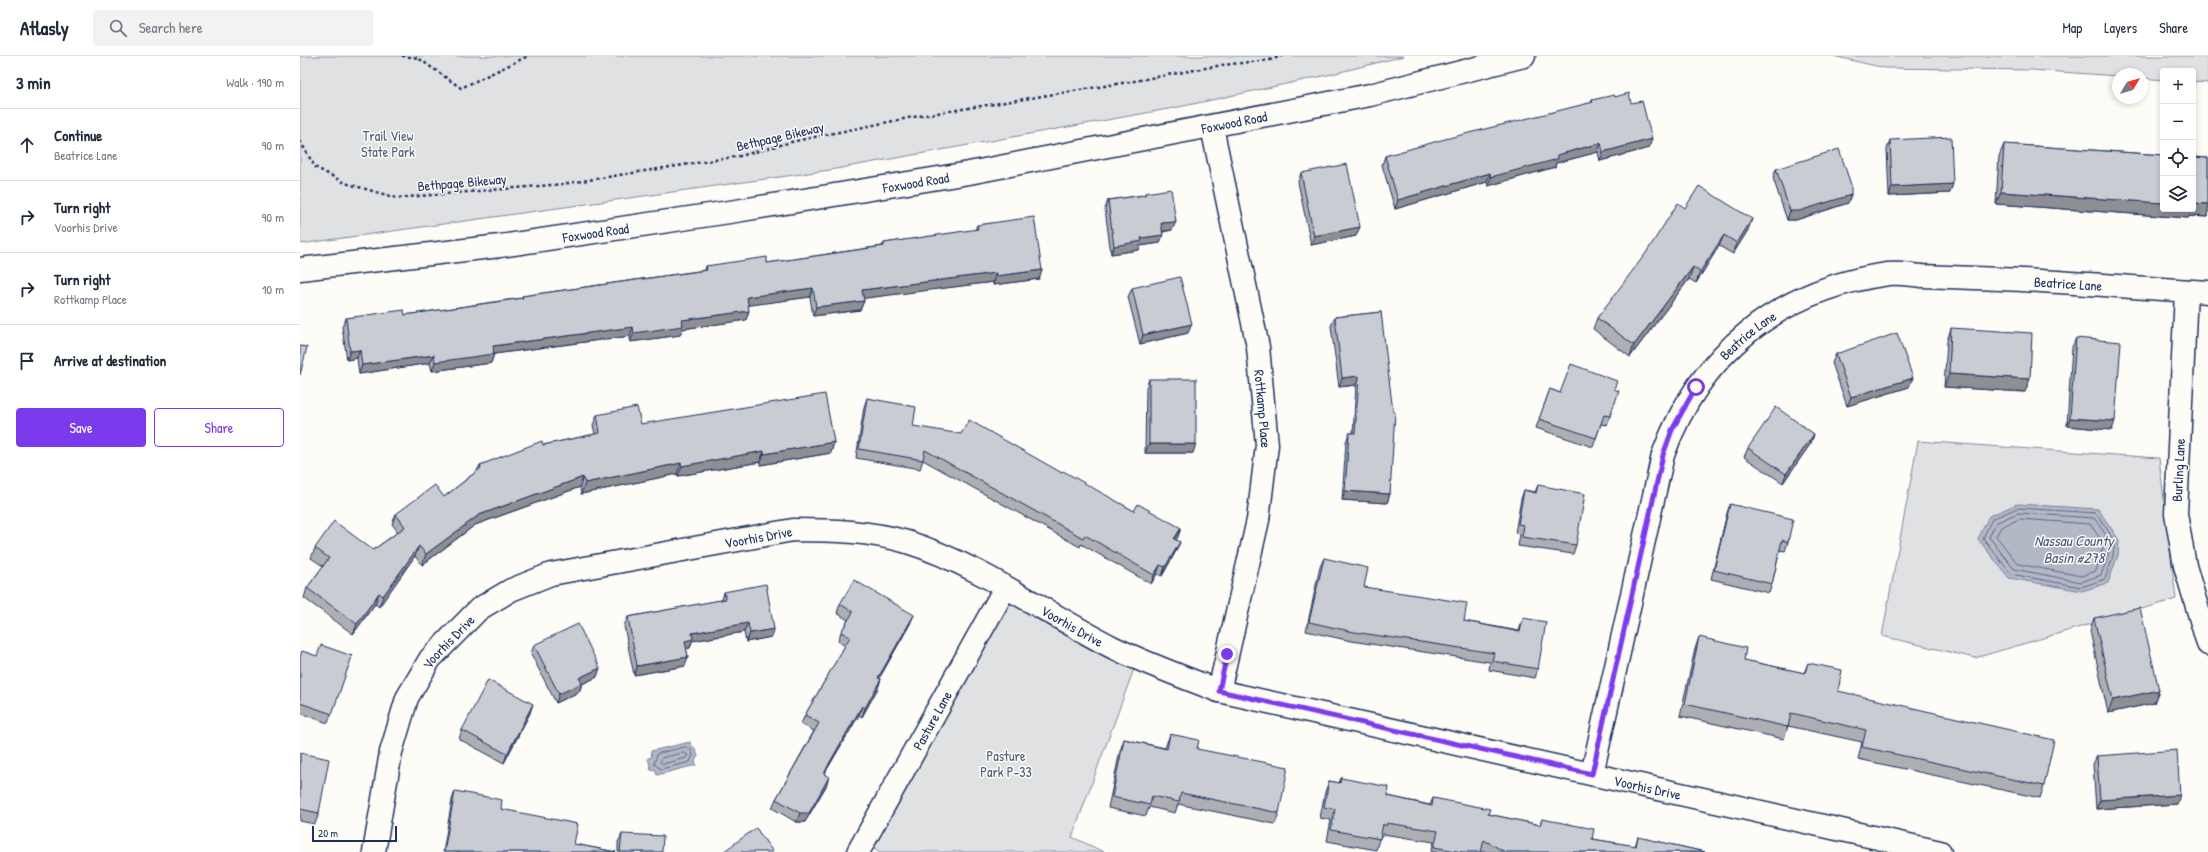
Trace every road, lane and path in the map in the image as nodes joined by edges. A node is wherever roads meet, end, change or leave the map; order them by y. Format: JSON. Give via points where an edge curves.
{"nodes":[{"id":1,"x":402,"y":56,"type":"edge"},
{"id":2,"x":528,"y":56,"type":"edge"},
{"id":3,"x":1282,"y":56,"type":"edge"},
{"id":4,"x":1524,"y":56,"type":"edge"},
{"id":5,"x":1212,"y":127,"type":"junction"},
{"id":6,"x":300,"y":141,"type":"edge"},
{"id":7,"x":300,"y":270,"type":"edge"},
{"id":8,"x":2186,"y":291,"type":"junction"},
{"id":9,"x":2208,"y":292,"type":"edge"},
{"id":10,"x":1005,"y":588,"type":"junction"},
{"id":11,"x":2208,"y":644,"type":"edge"},
{"id":12,"x":1219,"y":691,"type":"junction"},
{"id":13,"x":1592,"y":774,"type":"junction"},
{"id":14,"x":374,"y":852,"type":"edge"},
{"id":15,"x":858,"y":852,"type":"edge"},
{"id":16,"x":1940,"y":852,"type":"edge"}],
"edges":[{"from":1,"to":2,"type":"path","via":[[418,58],[461,88]]},
{"from":3,"to":6,"type":"path","name":"Bethpage Bikeway","via":[[913,117],[795,141],[740,156],[563,184],[397,198],[346,183],[315,167]]},
{"from":4,"to":5,"type":"street","name":"Foxwood Road","via":[[1370,95]]},
{"from":5,"to":7,"type":"street","name":"Foxwood Road","via":[[969,173],[736,211],[500,246]]},
{"from":5,"to":12,"type":"street","name":"Rottkamp Place","via":[[1258,347],[1267,445],[1258,520]]},
{"from":8,"to":9,"type":"street","name":"Beatrice Lane"},
{"from":8,"to":11,"type":"street","name":"Burling Lane","via":[[2176,514],[2185,566]]},
{"from":8,"to":13,"type":"street","name":"Beatrice Lane","via":[[1889,274],[1838,284],[1788,304],[1733,344],[1696,387],[1672,430],[1663,455]]},
{"from":10,"to":12,"type":"street","name":"Voorhis Drive","via":[[1112,647]]},
{"from":10,"to":14,"type":"street","name":"Voorhis Drive","via":[[958,563],[907,542],[868,534],[793,530],[551,574],[511,590],[479,609],[449,638],[430,659],[407,698],[390,752]]},
{"from":10,"to":15,"type":"street","name":"Pasture Lane"},
{"from":12,"to":13,"type":"street","name":"Voorhis Drive"},
{"from":13,"to":16,"type":"street","name":"Voorhis Drive"}]}
